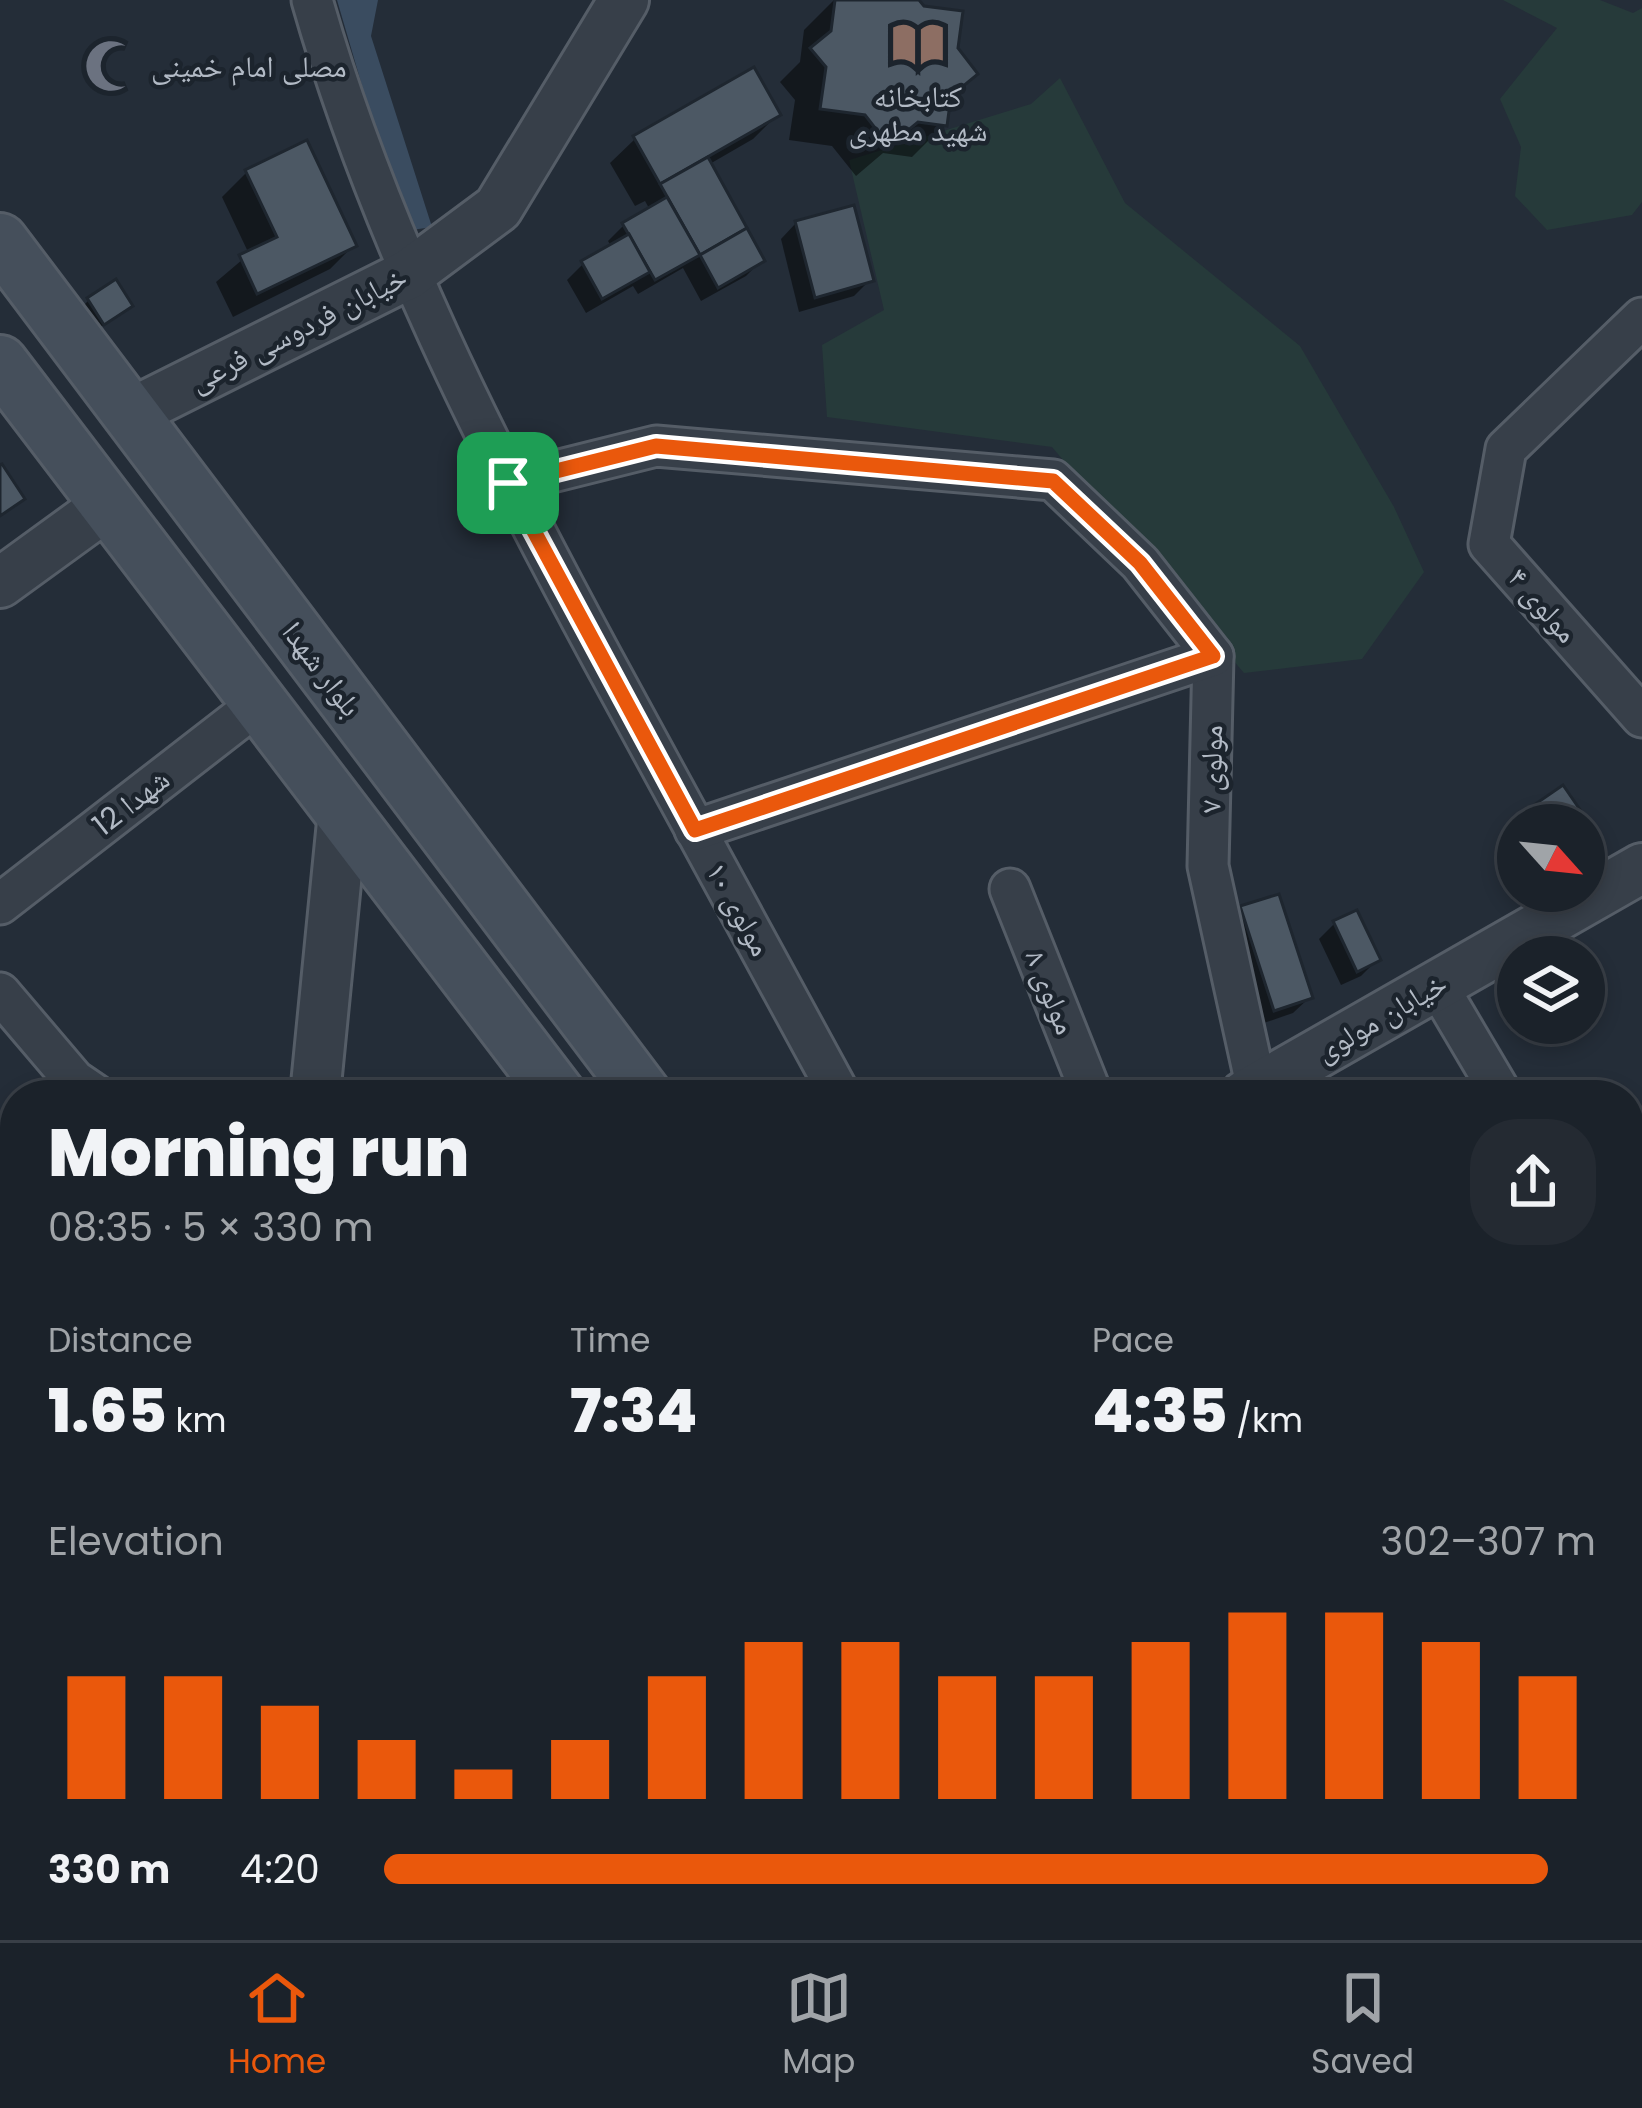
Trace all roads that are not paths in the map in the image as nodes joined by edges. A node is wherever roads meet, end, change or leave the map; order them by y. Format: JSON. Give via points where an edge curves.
{"nodes":[{"id":1,"x":312,"y":0,"type":"edge"},
{"id":2,"x":624,"y":0,"type":"edge"},
{"id":3,"x":0,"y":241,"type":"edge"},
{"id":4,"x":409,"y":274,"type":"junction"},
{"id":5,"x":1642,"y":318,"type":"edge"},
{"id":6,"x":0,"y":363,"type":"edge"},
{"id":7,"x":129,"y":414,"type":"junction"},
{"id":8,"x":508,"y":483,"type":"junction"},
{"id":9,"x":106,"y":506,"type":"junction"},
{"id":10,"x":0,"y":584,"type":"edge"},
{"id":11,"x":1213,"y":656,"type":"junction"},
{"id":12,"x":262,"y":701,"type":"junction"},
{"id":13,"x":1642,"y":718,"type":"edge"},
{"id":14,"x":343,"y":812,"type":"junction"},
{"id":15,"x":695,"y":830,"type":"junction"},
{"id":16,"x":1642,"y":868,"type":"edge"},
{"id":17,"x":1010,"y":890,"type":"dead end"},
{"id":18,"x":0,"y":904,"type":"edge"},
{"id":19,"x":1437,"y":986,"type":"junction"},
{"id":20,"x":0,"y":993,"type":"edge"},
{"id":21,"x":74,"y":1080,"type":"edge"},
{"id":22,"x":316,"y":1080,"type":"edge"},
{"id":23,"x":539,"y":1080,"type":"edge"},
{"id":24,"x":633,"y":1080,"type":"edge"},
{"id":25,"x":832,"y":1080,"type":"edge"},
{"id":26,"x":1087,"y":1080,"type":"edge"},
{"id":27,"x":1249,"y":1080,"type":"edge"},
{"id":28,"x":1272,"y":1080,"type":"edge"},
{"id":29,"x":1493,"y":1080,"type":"edge"}],
"edges":[{"from":1,"to":4,"type":"street","name":"مولوی ۱۰"},
{"from":2,"to":4,"type":"street","name":"خیابان فردوسی فرعی","via":[[498,208]]},
{"from":3,"to":7,"type":"main road","name":"بلوار شهدا"},
{"from":4,"to":7,"type":"street","name":"خیابان فردوسی فرعی"},
{"from":4,"to":8,"type":"street","name":"مولوی ۱۰"},
{"from":5,"to":13,"type":"street","name":"مولوی ۴","via":[[1507,448],[1489,544]]},
{"from":6,"to":9,"type":"main road"},
{"from":7,"to":24,"type":"main road","name":"بلوار شهدا"},
{"from":8,"to":11,"type":"street","via":[[656,446],[1053,481],[1140,563]]},
{"from":8,"to":15,"type":"street","name":"مولوی ۱۰"},
{"from":9,"to":10,"type":"street"},
{"from":9,"to":12,"type":"main road"},
{"from":11,"to":15,"type":"street"},
{"from":11,"to":27,"type":"street","name":"مولوی ۷","via":[[1208,866]]},
{"from":12,"to":14,"type":"main road"},
{"from":12,"to":18,"type":"street","name":"شهدا 12"},
{"from":14,"to":22,"type":"street"},
{"from":14,"to":23,"type":"main road"},
{"from":15,"to":25,"type":"street","name":"مولوی ۱۰"},
{"from":16,"to":19,"type":"street","name":"خیابان مولوی"},
{"from":17,"to":26,"type":"street","name":"مولوی ۸"},
{"from":19,"to":28,"type":"street","name":"خیابان مولوی"},
{"from":19,"to":29,"type":"street"},
{"from":20,"to":21,"type":"street"}]}
